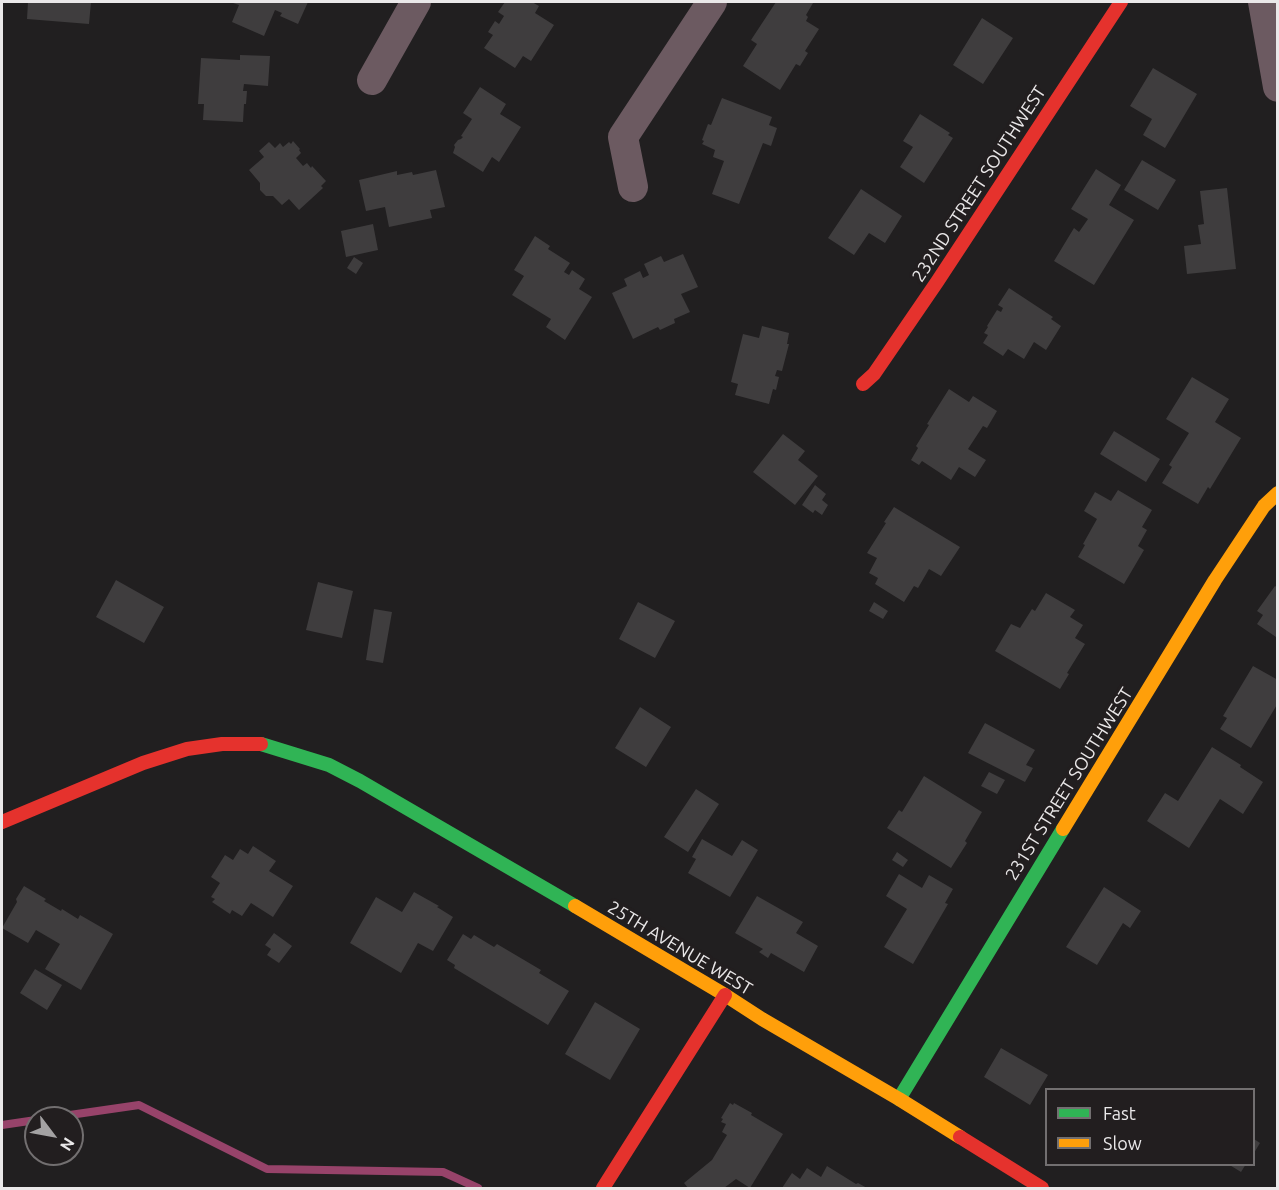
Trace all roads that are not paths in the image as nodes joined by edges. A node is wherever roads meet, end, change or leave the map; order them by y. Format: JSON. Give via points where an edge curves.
{"nodes":[{"id":1,"x":416,"y":2,"type":"edge"},
{"id":2,"x":712,"y":2,"type":"edge"},
{"id":3,"x":1121,"y":2,"type":"edge"},
{"id":4,"x":1263,"y":2,"type":"edge"},
{"id":5,"x":372,"y":80,"type":"dead end"},
{"id":6,"x":1278,"y":87,"type":"edge"},
{"id":7,"x":633,"y":187,"type":"dead end"},
{"id":8,"x":863,"y":384,"type":"dead end"},
{"id":9,"x":1278,"y":493,"type":"edge"},
{"id":10,"x":2,"y":822,"type":"edge"},
{"id":11,"x":725,"y":995,"type":"junction"},
{"id":12,"x":898,"y":1099,"type":"junction"},
{"id":13,"x":603,"y":1188,"type":"edge"},
{"id":14,"x":1042,"y":1188,"type":"edge"}],
"edges":[{"from":1,"to":5,"type":"street"},
{"from":2,"to":7,"type":"street","via":[[622,137]]},
{"from":3,"to":8,"type":"street","name":"232ND STREET SOUTHWEST","via":[[937,282],[874,374]]},
{"from":4,"to":6,"type":"street"},
{"from":9,"to":12,"type":"street","name":"231ST STREET SOUTHWEST","via":[[1264,506],[1215,580]]},
{"from":10,"to":11,"type":"street","name":"25TH AVENUE WEST","via":[[187,748],[260,744],[329,765],[360,781]]},
{"from":11,"to":12,"type":"street","name":"25TH AVENUE WEST"},
{"from":11,"to":13,"type":"street"},
{"from":12,"to":14,"type":"street","name":"25TH AVENUE WEST"}]}
